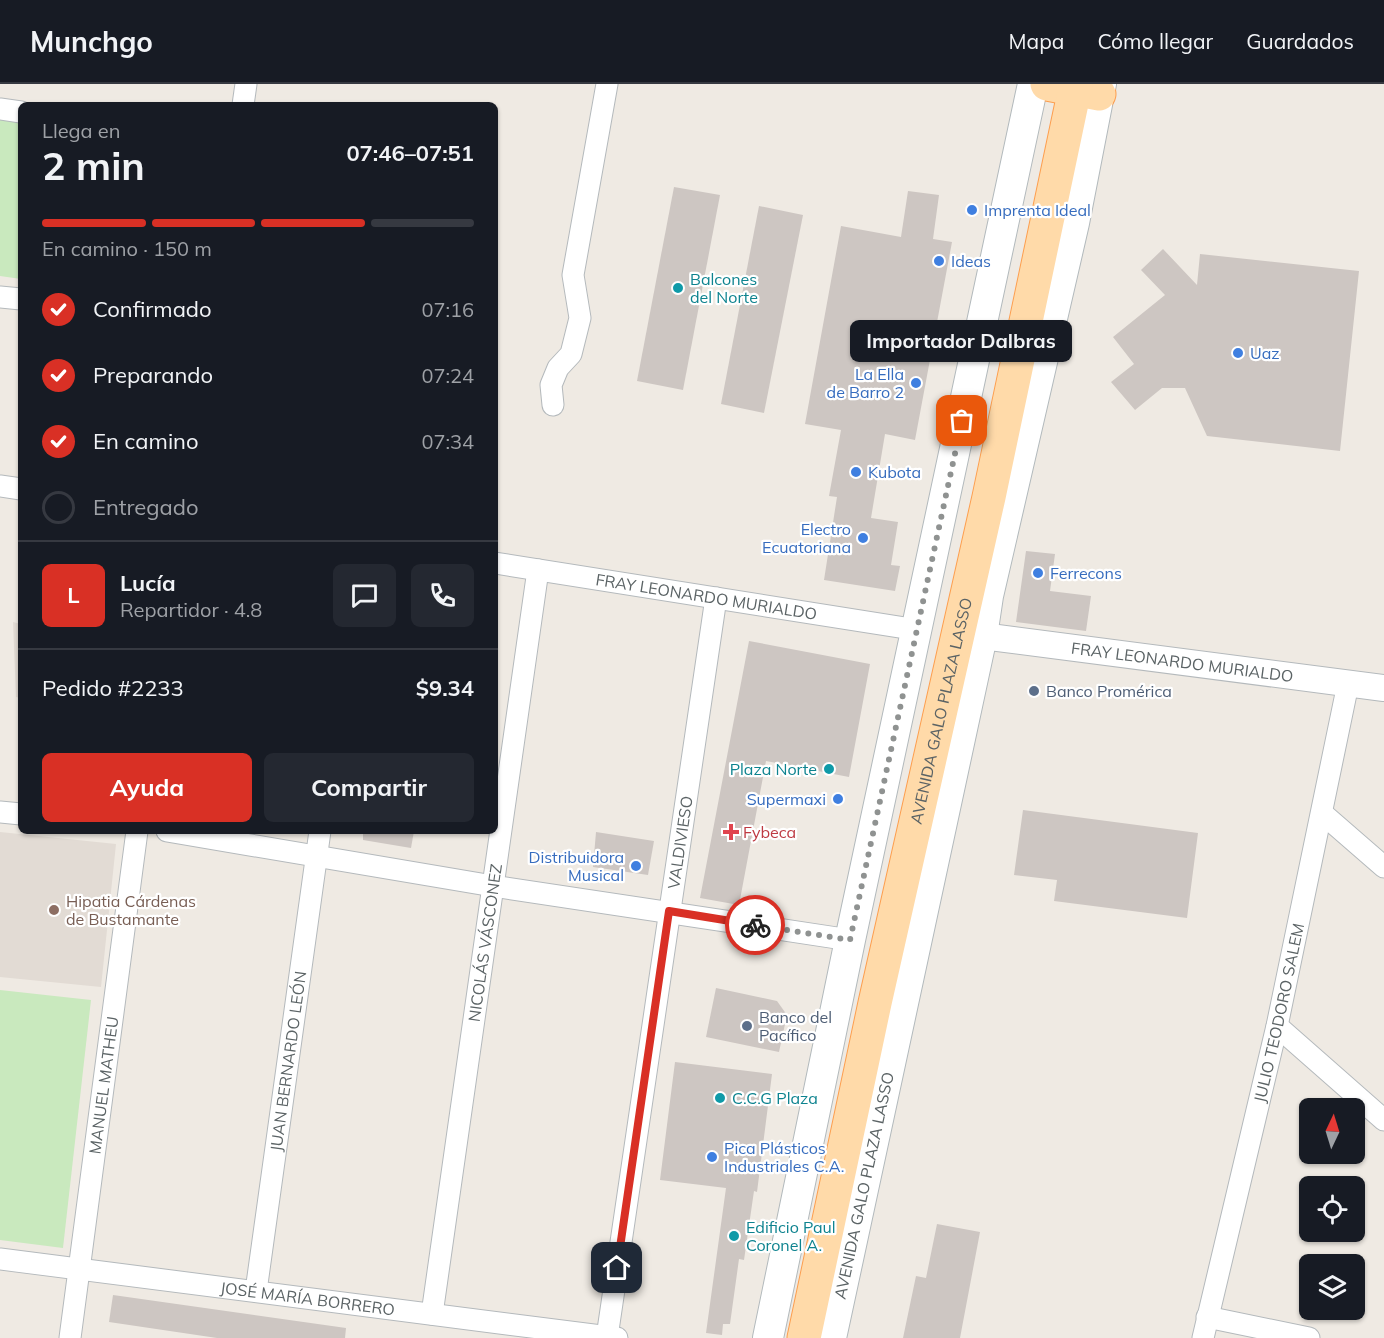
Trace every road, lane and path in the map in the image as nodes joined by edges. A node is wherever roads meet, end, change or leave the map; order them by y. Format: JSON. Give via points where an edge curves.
{"nodes":[{"id":1,"x":246,"y":84,"type":"edge"},
{"id":2,"x":607,"y":84,"type":"edge"},
{"id":3,"x":1068,"y":86,"type":"edge"},
{"id":4,"x":243,"y":102,"type":"edge"},
{"id":5,"x":0,"y":109,"type":"edge"},
{"id":6,"x":18,"y":112,"type":"edge"},
{"id":7,"x":0,"y":297,"type":"edge"},
{"id":8,"x":18,"y":299,"type":"edge"},
{"id":9,"x":553,"y":405,"type":"dead end"},
{"id":10,"x":0,"y":486,"type":"edge"},
{"id":11,"x":18,"y":489,"type":"edge"},
{"id":12,"x":498,"y":563,"type":"edge"},
{"id":13,"x":538,"y":570,"type":"junction"},
{"id":14,"x":716,"y":598,"type":"junction"},
{"id":15,"x":918,"y":630,"type":"junction"},
{"id":16,"x":982,"y":636,"type":"junction"},
{"id":17,"x":1348,"y":684,"type":"junction"},
{"id":18,"x":1384,"y":688,"type":"edge"},
{"id":19,"x":0,"y":812,"type":"edge"},
{"id":20,"x":18,"y":814,"type":"edge"},
{"id":21,"x":1323,"y":814,"type":"junction"},
{"id":22,"x":136,"y":834,"type":"edge"},
{"id":23,"x":185,"y":834,"type":"edge"},
{"id":24,"x":320,"y":834,"type":"edge"},
{"id":25,"x":316,"y":856,"type":"junction"},
{"id":26,"x":1384,"y":867,"type":"edge"},
{"id":27,"x":493,"y":886,"type":"junction"},
{"id":28,"x":669,"y":911,"type":"junction"},
{"id":29,"x":850,"y":940,"type":"junction"},
{"id":30,"x":1277,"y":1026,"type":"junction"},
{"id":31,"x":1384,"y":1120,"type":"edge"},
{"id":32,"x":0,"y":1258,"type":"edge"},
{"id":33,"x":81,"y":1269,"type":"junction"},
{"id":34,"x":256,"y":1291,"type":"junction"},
{"id":35,"x":432,"y":1314,"type":"junction"},
{"id":36,"x":1207,"y":1317,"type":"junction"},
{"id":37,"x":529,"y":1332,"type":"edge"},
{"id":38,"x":612,"y":1337,"type":"edge"},
{"id":39,"x":70,"y":1338,"type":"edge"},
{"id":40,"x":768,"y":1338,"type":"edge"},
{"id":41,"x":789,"y":1338,"type":"edge"},
{"id":42,"x":804,"y":1338,"type":"edge"},
{"id":43,"x":831,"y":1338,"type":"edge"},
{"id":44,"x":1203,"y":1338,"type":"edge"},
{"id":45,"x":1309,"y":1338,"type":"edge"}],
"edges":[{"from":1,"to":4,"type":"street"},
{"from":2,"to":9,"type":"street","via":[[573,275],[580,318],[571,354],[558,368],[551,385]]},
{"from":3,"to":15,"type":"main road"},
{"from":3,"to":16,"type":"main road","name":"AVENIDA GALO PLAZA LASSO","via":[[1074,223]]},
{"from":3,"to":41,"type":"main road","name":"AVENIDA GALO PLAZA LASSO","via":[[926,690],[831,1118]]},
{"from":3,"to":42,"type":"main road","name":"AVENIDA GALO PLAZA LASSO","via":[[989,497]]},
{"from":5,"to":6,"type":"street"},
{"from":7,"to":8,"type":"street"},
{"from":10,"to":11,"type":"street"},
{"from":12,"to":13,"type":"street","name":"FRAY LEONARDO MURIALDO"},
{"from":13,"to":14,"type":"street","name":"FRAY LEONARDO MURIALDO"},
{"from":13,"to":27,"type":"street","name":"NICOLÁS VÁSCONEZ"},
{"from":14,"to":15,"type":"street","name":"FRAY LEONARDO MURIALDO"},
{"from":14,"to":28,"type":"street","name":"VALDIVIESO"},
{"from":15,"to":29,"type":"main road"},
{"from":16,"to":17,"type":"street","name":"FRAY LEONARDO MURIALDO"},
{"from":16,"to":43,"type":"main road","name":"AVENIDA GALO PLAZA LASSO"},
{"from":17,"to":18,"type":"street","name":"FRAY LEONARDO MURIALDO"},
{"from":17,"to":21,"type":"street","name":"JULIO TEODORO SALEM"},
{"from":19,"to":20,"type":"street"},
{"from":21,"to":26,"type":"street"},
{"from":21,"to":30,"type":"street","name":"JULIO TEODORO SALEM"},
{"from":22,"to":33,"type":"street","name":"MANUEL MATHEU"},
{"from":23,"to":25,"type":"street"},
{"from":24,"to":25,"type":"street","name":"JUAN BERNARDO LEÓN"},
{"from":25,"to":27,"type":"street"},
{"from":25,"to":34,"type":"street","name":"JUAN BERNARDO LEÓN"},
{"from":27,"to":28,"type":"street"},
{"from":27,"to":35,"type":"street","name":"NICOLÁS VÁSCONEZ"},
{"from":28,"to":29,"type":"street"},
{"from":28,"to":38,"type":"street","name":"VALDIVIESO"},
{"from":29,"to":40,"type":"main road"},
{"from":30,"to":31,"type":"street"},
{"from":30,"to":36,"type":"street","name":"JULIO TEODORO SALEM"},
{"from":32,"to":33,"type":"street","name":"JOSÉ MARÍA BORRERO"},
{"from":33,"to":34,"type":"street","name":"JOSÉ MARÍA BORRERO"},
{"from":33,"to":39,"type":"street","name":"MANUEL MATHEU"},
{"from":34,"to":35,"type":"street","name":"JOSÉ MARÍA BORRERO"},
{"from":35,"to":37,"type":"street","name":"JOSÉ MARÍA BORRERO"},
{"from":36,"to":44,"type":"street","name":"JULIO TEODORO SALEM"},
{"from":36,"to":45,"type":"street"},
{"from":37,"to":38,"type":"street","name":"JOSÉ MARÍA BORRERO"}]}
